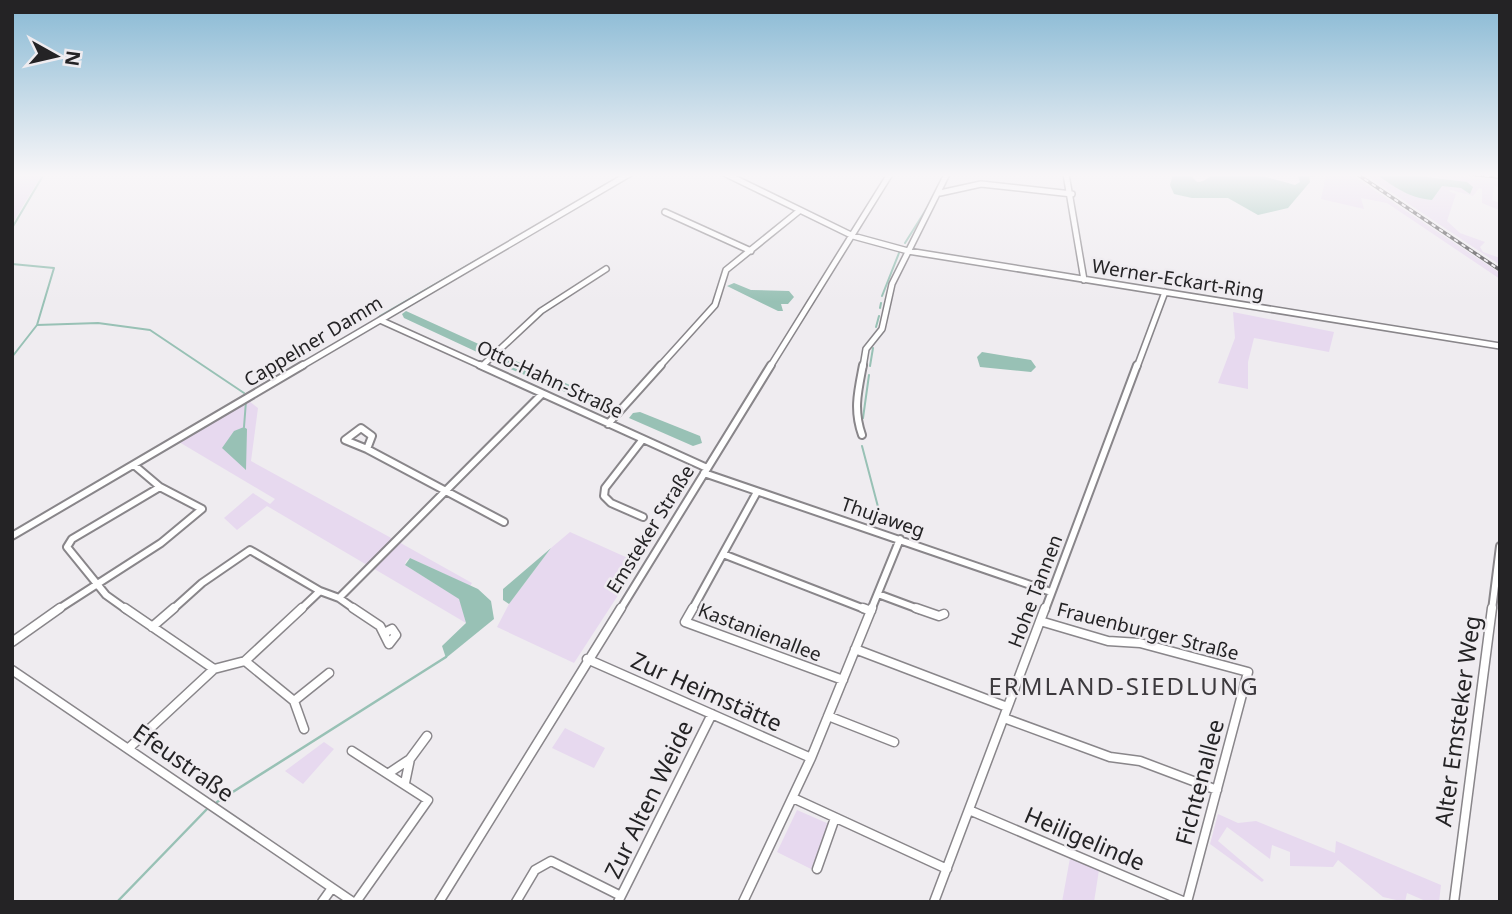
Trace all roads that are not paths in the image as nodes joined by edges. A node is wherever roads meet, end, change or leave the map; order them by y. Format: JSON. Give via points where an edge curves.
{"nodes":[{"id":1,"x":556,"y":217,"type":"edge"},
{"id":2,"x":675,"y":217,"type":"edge"},
{"id":3,"x":792,"y":217,"type":"edge"},
{"id":4,"x":811,"y":217,"type":"edge"},
{"id":5,"x":865,"y":217,"type":"edge"},
{"id":6,"x":927,"y":217,"type":"edge"},
{"id":7,"x":1075,"y":217,"type":"edge"},
{"id":8,"x":853,"y":236,"type":"junction"},
{"id":9,"x":751,"y":251,"type":"junction"},
{"id":10,"x":908,"y":251,"type":"junction"},
{"id":11,"x":606,"y":269,"type":"dead end"},
{"id":12,"x":1084,"y":279,"type":"junction"},
{"id":13,"x":1165,"y":292,"type":"junction"},
{"id":14,"x":380,"y":320,"type":"junction"},
{"id":15,"x":1500,"y":346,"type":"edge"},
{"id":16,"x":482,"y":366,"type":"junction"},
{"id":17,"x":542,"y":394,"type":"junction"},
{"id":18,"x":608,"y":424,"type":"junction"},
{"id":19,"x":862,"y":435,"type":"dead end"},
{"id":20,"x":643,"y":439,"type":"junction"},
{"id":21,"x":367,"y":449,"type":"dead end"},
{"id":22,"x":134,"y":465,"type":"junction"},
{"id":23,"x":705,"y":470,"type":"junction"},
{"id":24,"x":160,"y":486,"type":"junction"},
{"id":25,"x":445,"y":489,"type":"junction"},
{"id":26,"x":757,"y":492,"type":"junction"},
{"id":27,"x":643,"y":517,"type":"dead end"},
{"id":28,"x":504,"y":522,"type":"dead end"},
{"id":29,"x":12,"y":536,"type":"edge"},
{"id":30,"x":900,"y":539,"type":"junction"},
{"id":31,"x":1500,"y":546,"type":"edge"},
{"id":32,"x":723,"y":554,"type":"junction"},
{"id":33,"x":96,"y":584,"type":"junction"},
{"id":34,"x":320,"y":591,"type":"junction"},
{"id":35,"x":1051,"y":592,"type":"junction"},
{"id":36,"x":878,"y":594,"type":"junction"},
{"id":37,"x":338,"y":598,"type":"junction"},
{"id":38,"x":870,"y":611,"type":"junction"},
{"id":39,"x":944,"y":614,"type":"dead end"},
{"id":40,"x":1040,"y":621,"type":"junction"},
{"id":41,"x":152,"y":627,"type":"junction"},
{"id":42,"x":384,"y":633,"type":"dead end"},
{"id":43,"x":12,"y":642,"type":"edge"},
{"id":44,"x":855,"y":649,"type":"junction"},
{"id":45,"x":587,"y":659,"type":"junction"},
{"id":46,"x":245,"y":661,"type":"junction"},
{"id":47,"x":214,"y":669,"type":"junction"},
{"id":48,"x":12,"y":670,"type":"edge"},
{"id":49,"x":1248,"y":672,"type":"joint"},
{"id":50,"x":329,"y":673,"type":"dead end"},
{"id":51,"x":843,"y":680,"type":"junction"},
{"id":52,"x":294,"y":701,"type":"junction"},
{"id":53,"x":1007,"y":707,"type":"junction"},
{"id":54,"x":712,"y":714,"type":"junction"},
{"id":55,"x":828,"y":716,"type":"junction"},
{"id":56,"x":1004,"y":718,"type":"junction"},
{"id":57,"x":304,"y":729,"type":"dead end"},
{"id":58,"x":427,"y":736,"type":"dead end"},
{"id":59,"x":894,"y":742,"type":"dead end"},
{"id":60,"x":130,"y":747,"type":"junction"},
{"id":61,"x":352,"y":751,"type":"dead end"},
{"id":62,"x":811,"y":758,"type":"junction"},
{"id":63,"x":410,"y":759,"type":"junction"},
{"id":64,"x":389,"y":774,"type":"junction"},
{"id":65,"x":405,"y":783,"type":"junction"},
{"id":66,"x":1217,"y":790,"type":"junction"},
{"id":67,"x":793,"y":798,"type":"junction"},
{"id":68,"x":969,"y":810,"type":"junction"},
{"id":69,"x":835,"y":818,"type":"junction"},
{"id":70,"x":817,"y":869,"type":"dead end"},
{"id":71,"x":947,"y":869,"type":"junction"},
{"id":72,"x":332,"y":888,"type":"junction"},
{"id":73,"x":620,"y":899,"type":"edge"},
{"id":74,"x":322,"y":902,"type":"edge"},
{"id":75,"x":355,"y":902,"type":"edge"},
{"id":76,"x":439,"y":902,"type":"edge"},
{"id":77,"x":516,"y":902,"type":"edge"},
{"id":78,"x":743,"y":902,"type":"edge"},
{"id":79,"x":934,"y":902,"type":"edge"},
{"id":80,"x":1186,"y":902,"type":"edge"},
{"id":81,"x":1454,"y":902,"type":"edge"}],
"edges":[{"from":1,"to":14,"type":"street","name":"Cappelner Damm"},
{"from":2,"to":9,"type":"street"},
{"from":3,"to":9,"type":"street"},
{"from":4,"to":8,"type":"street","name":"Werner-Eckart-Ring"},
{"from":5,"to":8,"type":"street","name":"Emsteker Straße"},
{"from":6,"to":10,"type":"street"},
{"from":7,"to":12,"type":"street"},
{"from":8,"to":10,"type":"street","name":"Werner-Eckart-Ring"},
{"from":8,"to":23,"type":"street","name":"Emsteker Straße"},
{"from":9,"to":18,"type":"street","via":[[726,270],[715,305]]},
{"from":10,"to":12,"type":"street","name":"Werner-Eckart-Ring"},
{"from":10,"to":19,"type":"street","via":[[892,284],[882,329],[866,349],[856,402]]},
{"from":11,"to":16,"type":"street","via":[[541,311]]},
{"from":12,"to":13,"type":"street","name":"Werner-Eckart-Ring"},
{"from":13,"to":15,"type":"street","name":"Werner-Eckart-Ring"},
{"from":13,"to":35,"type":"street","name":"Hohe Tannen"},
{"from":14,"to":16,"type":"street","name":"Otto-Hahn-Straße"},
{"from":14,"to":22,"type":"street","name":"Cappelner Damm"},
{"from":16,"to":17,"type":"street","name":"Otto-Hahn-Straße"},
{"from":17,"to":18,"type":"street","name":"Otto-Hahn-Straße"},
{"from":17,"to":25,"type":"street"},
{"from":18,"to":20,"type":"street","name":"Otto-Hahn-Straße"},
{"from":20,"to":23,"type":"street","name":"Otto-Hahn-Straße"},
{"from":20,"to":27,"type":"street","via":[[605,488],[604,496]]},
{"from":21,"to":25,"type":"street"},
{"from":22,"to":24,"type":"street"},
{"from":22,"to":29,"type":"street","name":"Cappelner Damm"},
{"from":23,"to":26,"type":"street","name":"Thujaweg"},
{"from":23,"to":45,"type":"street","name":"Emsteker Straße"},
{"from":24,"to":33,"type":"street","via":[[68,543]]},
{"from":24,"to":33,"type":"street","via":[[202,509],[161,543]]},
{"from":25,"to":28,"type":"street"},
{"from":25,"to":37,"type":"street"},
{"from":26,"to":30,"type":"street","name":"Thujaweg"},
{"from":26,"to":32,"type":"street","name":"Kastanienallee"},
{"from":30,"to":35,"type":"street","name":"Thujaweg"},
{"from":30,"to":36,"type":"street"},
{"from":31,"to":81,"type":"street","name":"Alter Emsteker Weg"},
{"from":32,"to":38,"type":"street"},
{"from":32,"to":51,"type":"street","name":"Kastanienallee","via":[[685,622]]},
{"from":33,"to":41,"type":"street"},
{"from":33,"to":43,"type":"street"},
{"from":34,"to":37,"type":"street"},
{"from":34,"to":41,"type":"street","via":[[250,550],[202,583]]},
{"from":34,"to":46,"type":"street"},
{"from":35,"to":40,"type":"street","name":"Hohe Tannen"},
{"from":36,"to":38,"type":"street"},
{"from":36,"to":39,"type":"street"},
{"from":37,"to":42,"type":"street"},
{"from":38,"to":44,"type":"street"},
{"from":40,"to":49,"type":"street","name":"Frauenburger Straße"},
{"from":40,"to":53,"type":"street","name":"Hohe Tannen"},
{"from":41,"to":47,"type":"street"},
{"from":44,"to":51,"type":"street"},
{"from":44,"to":53,"type":"street"},
{"from":45,"to":54,"type":"street","name":"Zur Heimstätte"},
{"from":45,"to":76,"type":"street","name":"Emsteker Straße"},
{"from":46,"to":47,"type":"street"},
{"from":46,"to":52,"type":"street"},
{"from":47,"to":60,"type":"street"},
{"from":48,"to":60,"type":"street","name":"Efeustraße"},
{"from":49,"to":66,"type":"street","name":"Fichtenallee"},
{"from":50,"to":52,"type":"street"},
{"from":51,"to":55,"type":"street"},
{"from":52,"to":57,"type":"street"},
{"from":53,"to":56,"type":"street","name":"Hohe Tannen"},
{"from":54,"to":62,"type":"street","name":"Zur Heimstätte"},
{"from":54,"to":73,"type":"street","name":"Zur Alten Weide"},
{"from":55,"to":59,"type":"street"},
{"from":55,"to":62,"type":"street"},
{"from":56,"to":66,"type":"street"},
{"from":56,"to":68,"type":"street","name":"Hohe Tannen"},
{"from":58,"to":63,"type":"street"},
{"from":60,"to":72,"type":"street","name":"Efeustraße"},
{"from":61,"to":64,"type":"street"},
{"from":62,"to":67,"type":"street"},
{"from":63,"to":64,"type":"street"},
{"from":63,"to":65,"type":"street"},
{"from":64,"to":65,"type":"street"},
{"from":65,"to":75,"type":"street","via":[[428,800]]},
{"from":66,"to":80,"type":"street","name":"Fichtenallee"},
{"from":67,"to":69,"type":"street"},
{"from":67,"to":78,"type":"street"},
{"from":68,"to":71,"type":"street","name":"Hohe Tannen"},
{"from":68,"to":80,"type":"street","name":"Heiligelinde"},
{"from":69,"to":70,"type":"street"},
{"from":69,"to":71,"type":"street"},
{"from":71,"to":79,"type":"street","name":"Hohe Tannen"},
{"from":72,"to":74,"type":"street"},
{"from":72,"to":75,"type":"street","name":"Efeustraße"},
{"from":73,"to":77,"type":"street","via":[[551,861],[535,870]]}]}
